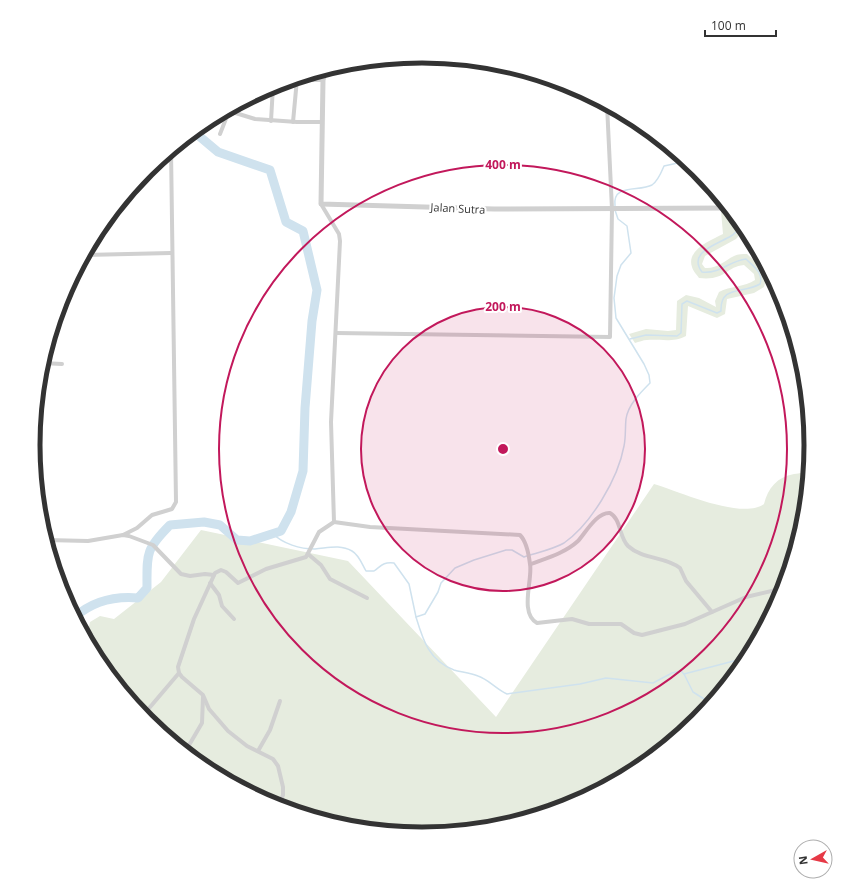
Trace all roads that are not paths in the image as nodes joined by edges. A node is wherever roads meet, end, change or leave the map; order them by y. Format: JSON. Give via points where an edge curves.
{"nodes":[{"id":1,"x":324,"y":76,"type":"edge"},
{"id":2,"x":312,"y":80,"type":"edge"},
{"id":3,"x":323,"y":80,"type":"junction"},
{"id":4,"x":297,"y":84,"type":"edge"},
{"id":5,"x":273,"y":93,"type":"edge"},
{"id":6,"x":607,"y":110,"type":"edge"},
{"id":7,"x":234,"y":113,"type":"edge"},
{"id":8,"x":226,"y":117,"type":"edge"},
{"id":9,"x":271,"y":121,"type":"junction"},
{"id":10,"x":293,"y":122,"type":"junction"},
{"id":11,"x":322,"y":122,"type":"junction"},
{"id":12,"x":220,"y":134,"type":"dead end"},
{"id":13,"x":171,"y":157,"type":"edge"},
{"id":14,"x":321,"y":204,"type":"junction"},
{"id":15,"x":614,"y":208,"type":"junction"},
{"id":16,"x":722,"y":208,"type":"edge"},
{"id":17,"x":171,"y":253,"type":"junction"},
{"id":18,"x":91,"y":255,"type":"edge"},
{"id":19,"x":336,"y":333,"type":"junction"},
{"id":20,"x":49,"y":363,"type":"edge"},
{"id":21,"x":62,"y":364,"type":"dead end"},
{"id":22,"x":334,"y":522,"type":"junction"},
{"id":23,"x":123,"y":535,"type":"junction"},
{"id":24,"x":52,"y":540,"type":"edge"},
{"id":25,"x":309,"y":553,"type":"junction"},
{"id":26,"x":530,"y":564,"type":"junction"},
{"id":27,"x":214,"y":575,"type":"junction"},
{"id":28,"x":210,"y":583,"type":"junction"},
{"id":29,"x":777,"y":590,"type":"edge"},
{"id":30,"x":367,"y":598,"type":"dead end"},
{"id":31,"x":712,"y":612,"type":"junction"},
{"id":32,"x":234,"y":619,"type":"dead end"},
{"id":33,"x":179,"y":673,"type":"junction"},
{"id":34,"x":203,"y":695,"type":"junction"},
{"id":35,"x":280,"y":701,"type":"dead end"},
{"id":36,"x":146,"y":710,"type":"edge"},
{"id":37,"x":188,"y":747,"type":"edge"},
{"id":38,"x":258,"y":751,"type":"junction"},
{"id":39,"x":281,"y":801,"type":"edge"}],
"edges":[{"from":1,"to":3,"type":"street"},
{"from":2,"to":3,"type":"street"},
{"from":3,"to":11,"type":"street"},
{"from":4,"to":10,"type":"street"},
{"from":5,"to":9,"type":"street"},
{"from":6,"to":15,"type":"street"},
{"from":7,"to":9,"type":"street"},
{"from":8,"to":12,"type":"street"},
{"from":9,"to":10,"type":"street"},
{"from":10,"to":11,"type":"street"},
{"from":11,"to":14,"type":"street"},
{"from":13,"to":17,"type":"street"},
{"from":14,"to":15,"type":"street","name":"Jalan Sutra","via":[[494,209]]},
{"from":14,"to":19,"type":"street","via":[[339,234]]},
{"from":15,"to":16,"type":"street","name":"Jalan Sutra"},
{"from":15,"to":19,"type":"street","via":[[610,338]]},
{"from":17,"to":18,"type":"street"},
{"from":17,"to":23,"type":"street","via":[[176,502],[172,509],[152,515],[137,528]]},
{"from":19,"to":22,"type":"street","via":[[331,422]]},
{"from":20,"to":21,"type":"street"},
{"from":22,"to":25,"type":"street","via":[[319,532]]},
{"from":22,"to":26,"type":"street","via":[[411,530],[520,535]]},
{"from":23,"to":24,"type":"street","via":[[88,541]]},
{"from":23,"to":27,"type":"street","via":[[153,545],[181,574]]},
{"from":25,"to":27,"type":"street","via":[[300,560],[266,569],[238,583],[221,570]]},
{"from":25,"to":30,"type":"street","via":[[330,579]]},
{"from":26,"to":31,"type":"street","via":[[527,597],[531,617],[537,623],[572,619],[590,624],[621,624],[642,635],[685,624]]},
{"from":26,"to":31,"type":"street","via":[[567,549],[577,542],[601,515],[610,513],[616,518],[628,546],[644,556],[678,566],[686,581]]},
{"from":27,"to":28,"type":"street"},
{"from":28,"to":32,"type":"street","via":[[219,595],[220,604]]},
{"from":28,"to":33,"type":"street","via":[[194,619],[178,667]]},
{"from":29,"to":31,"type":"street","via":[[746,597]]},
{"from":33,"to":34,"type":"street"},
{"from":33,"to":36,"type":"street"},
{"from":34,"to":37,"type":"street","via":[[202,723]]},
{"from":34,"to":38,"type":"street","via":[[209,709],[228,731]]},
{"from":35,"to":38,"type":"street","via":[[270,730]]},
{"from":38,"to":39,"type":"street","via":[[273,759],[278,766],[283,786]]}]}
